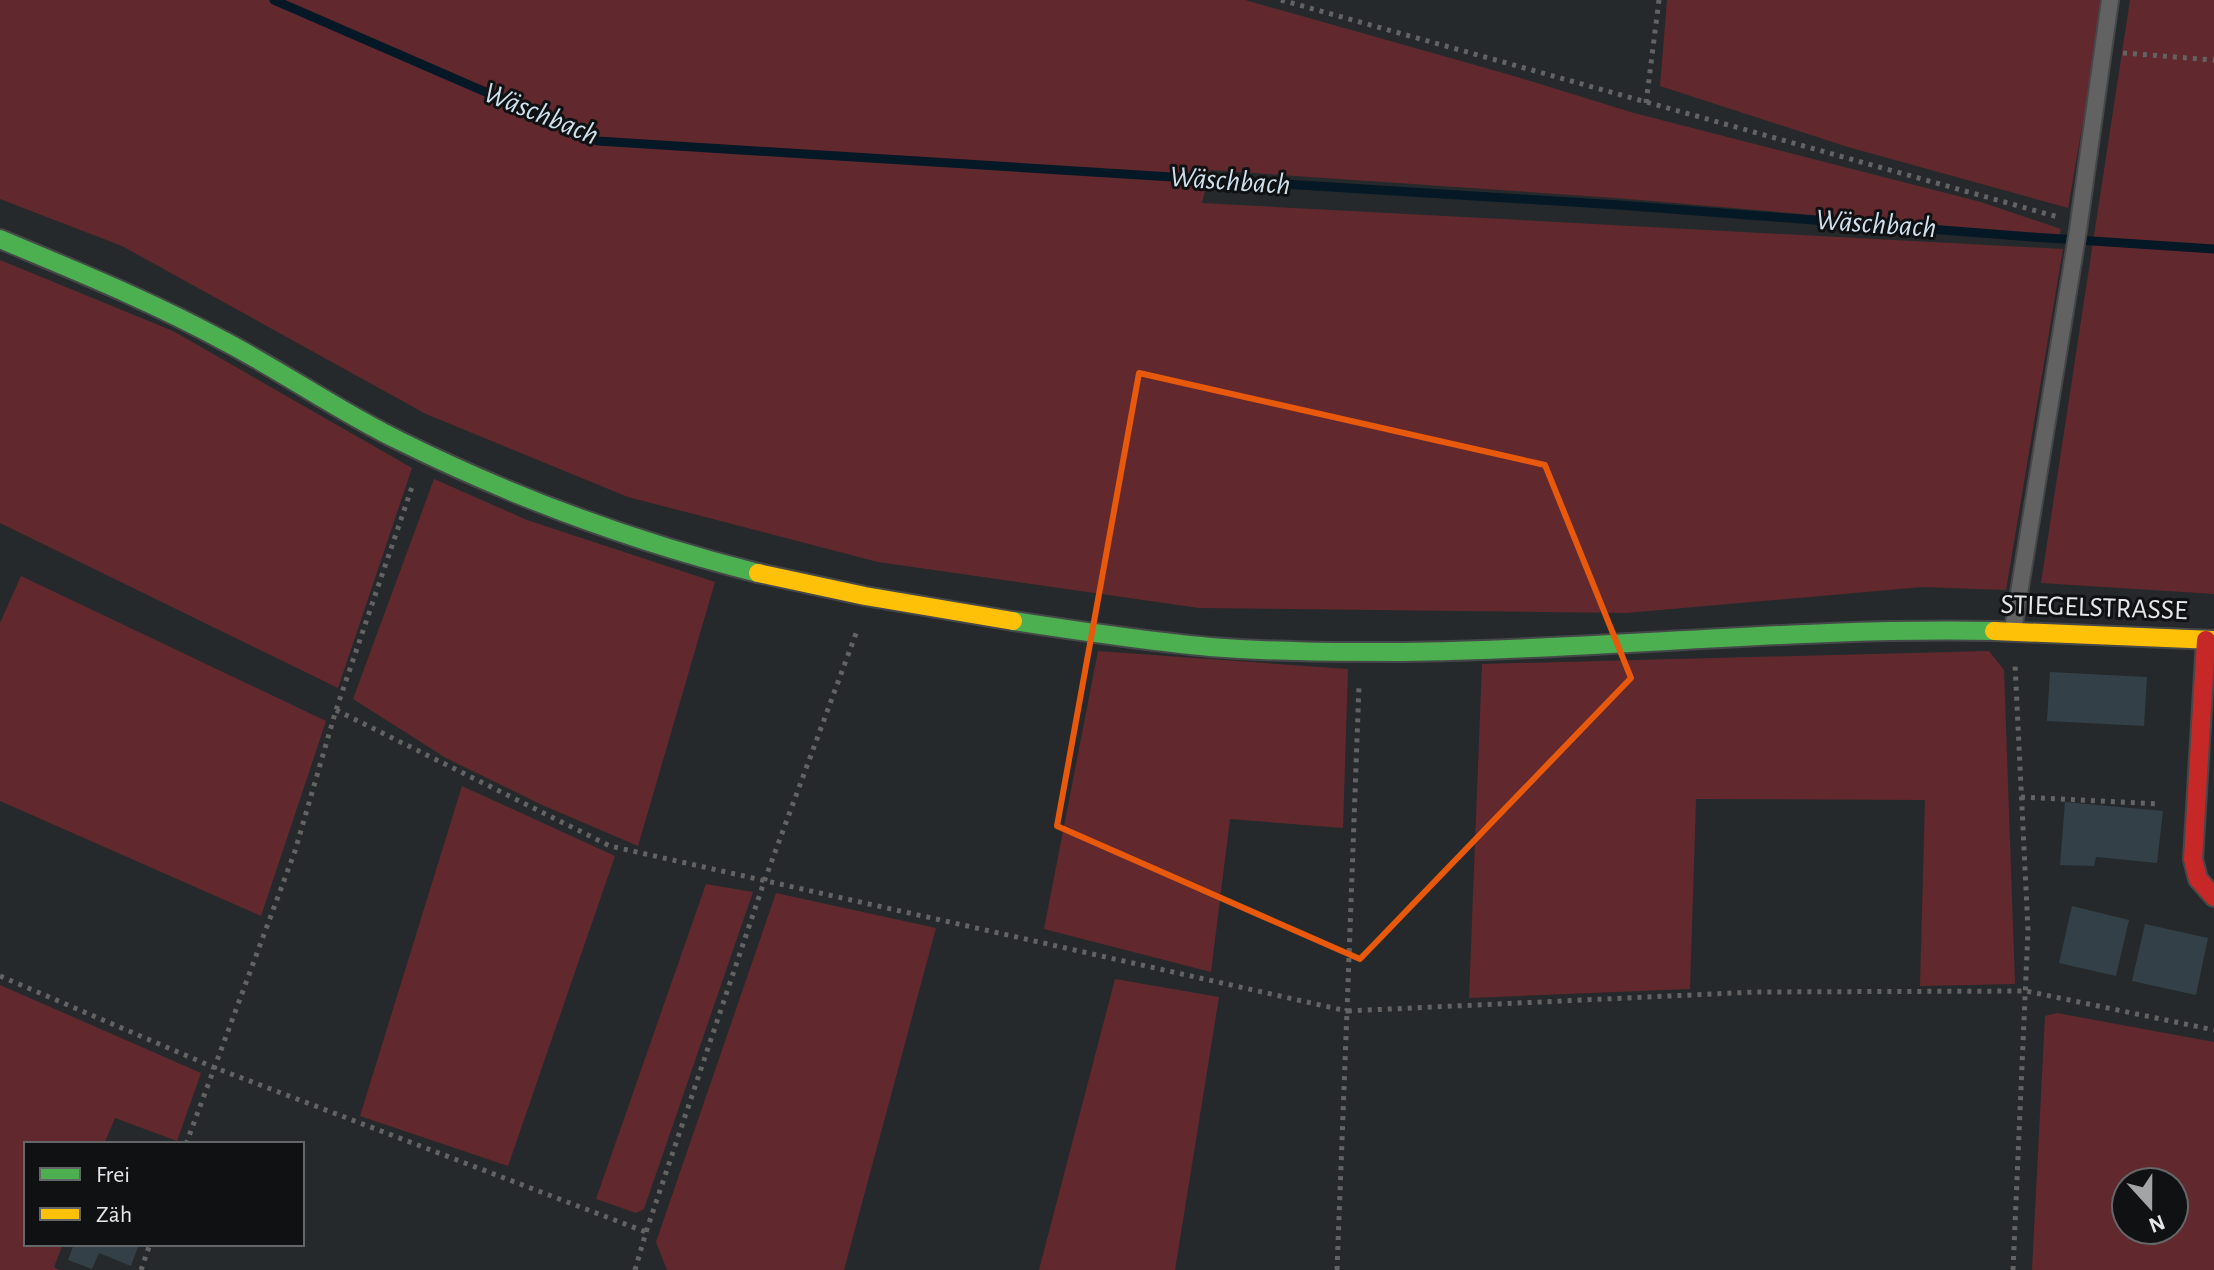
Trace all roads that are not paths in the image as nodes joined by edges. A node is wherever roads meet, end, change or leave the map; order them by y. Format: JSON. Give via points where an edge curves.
{"nodes":[{"id":1,"x":2110,"y":0,"type":"edge"},
{"id":2,"x":0,"y":239,"type":"edge"},
{"id":3,"x":2013,"y":631,"type":"junction"},
{"id":4,"x":2210,"y":640,"type":"edge"},
{"id":5,"x":2214,"y":897,"type":"edge"}],
"edges":[{"from":1,"to":3,"type":"lane"},
{"from":2,"to":3,"type":"street","name":"STIEGELSTRASSE","via":[[214,335],[424,453],[621,534],[750,572],[869,597],[1065,629],[1247,649],[1569,647],[1884,630]]},
{"from":3,"to":4,"type":"street","name":"STIEGELSTRASSE"},
{"from":4,"to":5,"type":"street","via":[[2193,859],[2198,879]]}]}
